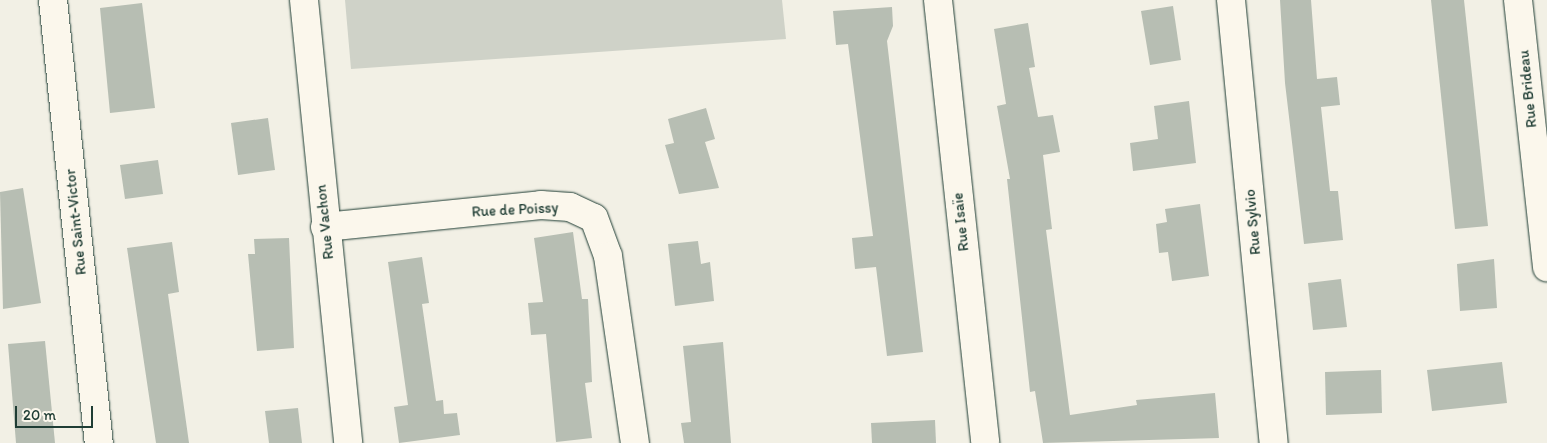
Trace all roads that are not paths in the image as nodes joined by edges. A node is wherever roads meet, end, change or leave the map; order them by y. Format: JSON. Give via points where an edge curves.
{"nodes":[{"id":1,"x":53,"y":0,"type":"edge"},
{"id":2,"x":304,"y":0,"type":"edge"},
{"id":3,"x":938,"y":0,"type":"edge"},
{"id":4,"x":1231,"y":0,"type":"edge"},
{"id":5,"x":1518,"y":0,"type":"edge"},
{"id":6,"x":325,"y":227,"type":"junction"},
{"id":7,"x":1547,"y":267,"type":"edge"},
{"id":8,"x":99,"y":443,"type":"edge"},
{"id":9,"x":348,"y":443,"type":"edge"},
{"id":10,"x":635,"y":443,"type":"edge"},
{"id":11,"x":985,"y":443,"type":"edge"},
{"id":12,"x":1274,"y":443,"type":"edge"}],
"edges":[{"from":1,"to":8,"type":"street","name":"Rue Saint-Victor"},
{"from":2,"to":6,"type":"street","name":"Rue Vachon"},
{"from":3,"to":11,"type":"street","name":"Rue Isaïe"},
{"from":4,"to":12,"type":"street","name":"Rue Sylvio"},
{"from":5,"to":7,"type":"street","name":"Rue Brideau"},
{"from":6,"to":9,"type":"street","name":"Rue Vachon"},
{"from":6,"to":10,"type":"street","name":"Rue de Poissy","via":[[540,205],[570,207],[594,218],[608,256]]}]}
